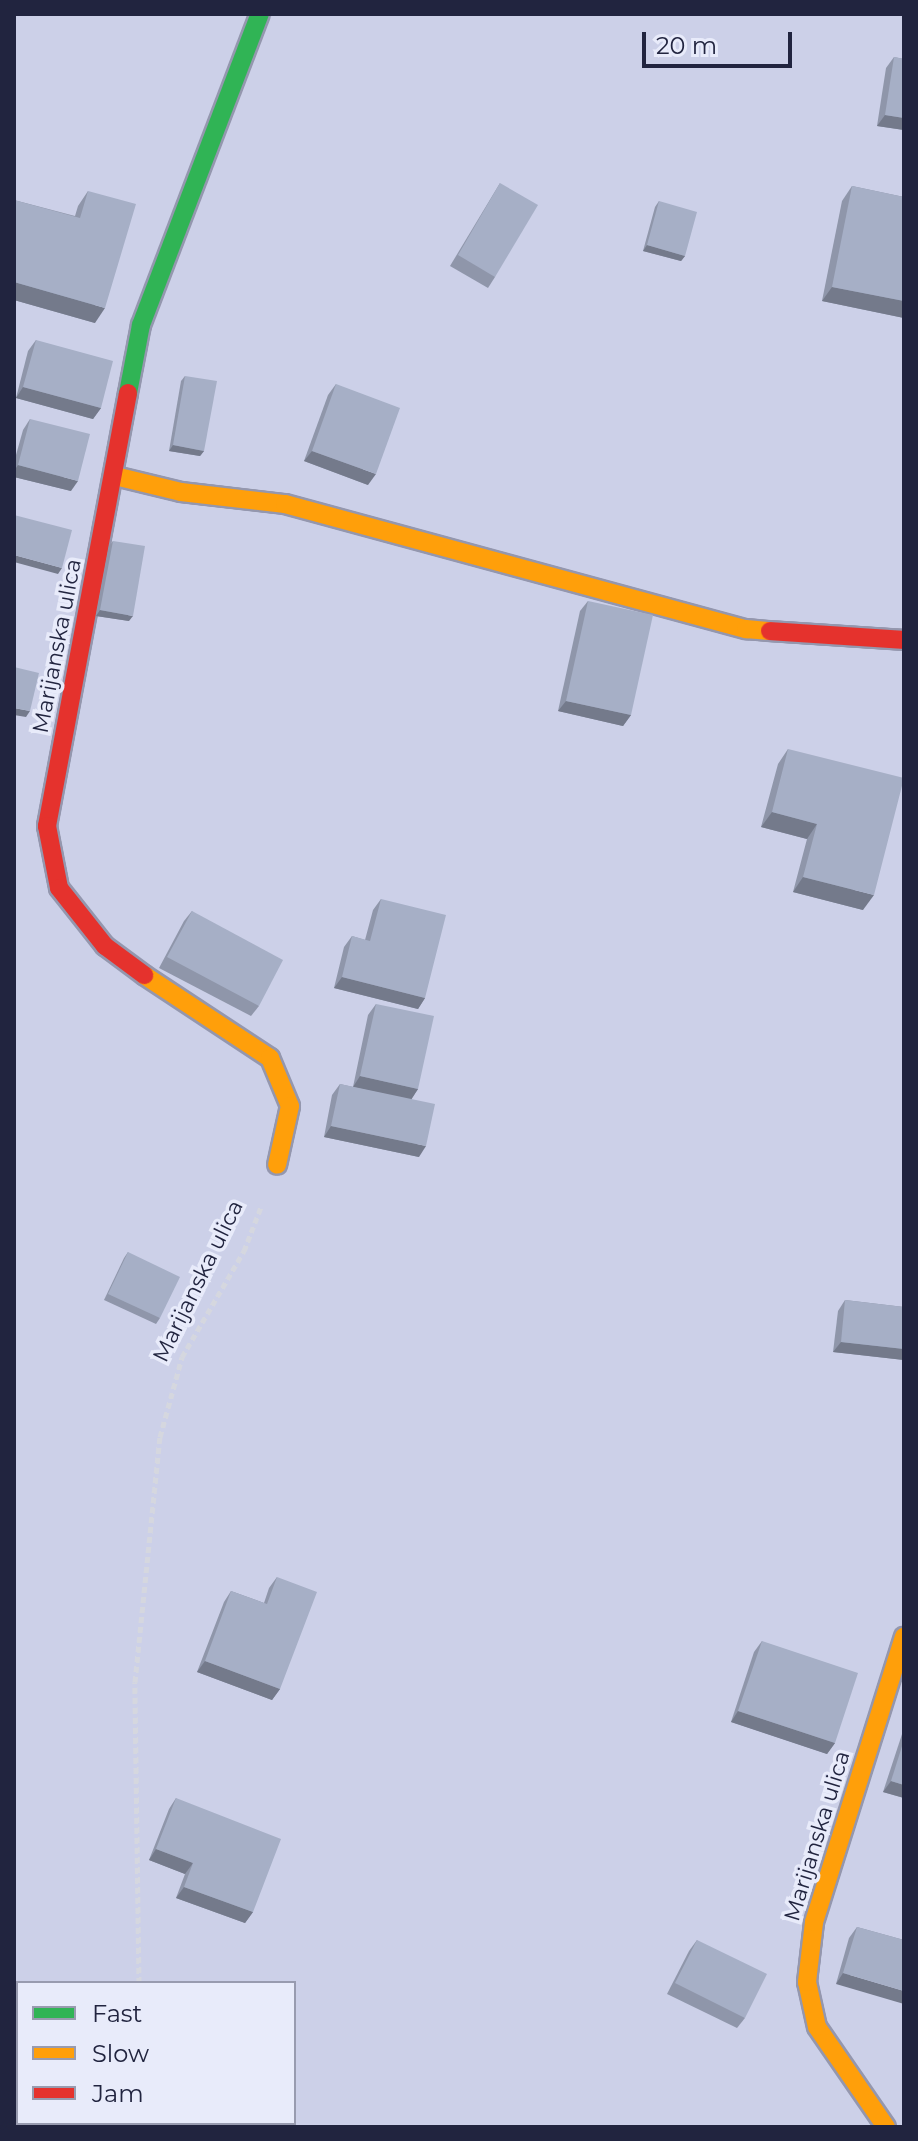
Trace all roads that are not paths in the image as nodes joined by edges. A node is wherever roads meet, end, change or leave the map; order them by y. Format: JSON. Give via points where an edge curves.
{"nodes":[{"id":1,"x":260,"y":14,"type":"edge"},
{"id":2,"x":115,"y":476,"type":"junction"},
{"id":3,"x":904,"y":640,"type":"edge"},
{"id":4,"x":277,"y":1165,"type":"road end"},
{"id":5,"x":904,"y":1637,"type":"edge"},
{"id":6,"x":886,"y":2127,"type":"edge"}],
"edges":[{"from":1,"to":2,"type":"street","name":"Marijanska ulica","via":[[141,325]]},
{"from":2,"to":3,"type":"street","via":[[181,492],[285,504],[746,629]]},
{"from":2,"to":4,"type":"street","name":"Marijanska ulica","via":[[47,826],[59,888],[105,946],[193,1012],[270,1058],[290,1106]]},
{"from":5,"to":6,"type":"street","name":"Marijanska ulica","via":[[814,1922],[807,1982],[817,2027]]}]}
